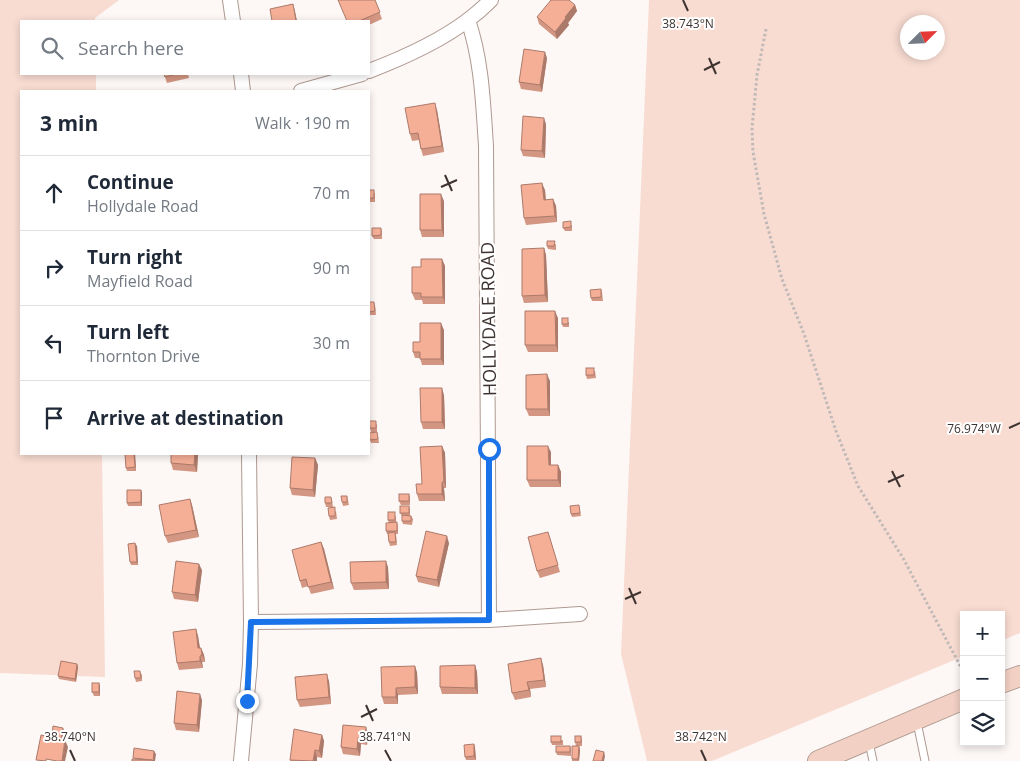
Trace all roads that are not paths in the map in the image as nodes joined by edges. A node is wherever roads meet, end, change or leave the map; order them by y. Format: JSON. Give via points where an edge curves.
{"nodes":[{"id":1,"x":230,"y":0,"type":"edge"},
{"id":2,"x":492,"y":0,"type":"edge"},
{"id":3,"x":233,"y":20,"type":"edge"},
{"id":4,"x":468,"y":20,"type":"junction"},
{"id":5,"x":370,"y":71,"type":"edge"},
{"id":6,"x":241,"y":75,"type":"edge"},
{"id":7,"x":358,"y":75,"type":"edge"},
{"id":8,"x":243,"y":90,"type":"edge"},
{"id":9,"x":305,"y":90,"type":"edge"},
{"id":10,"x":249,"y":455,"type":"edge"},
{"id":11,"x":580,"y":614,"type":"dead end"},
{"id":12,"x":489,"y":620,"type":"junction"},
{"id":13,"x":251,"y":622,"type":"junction"},
{"id":14,"x":1020,"y":676,"type":"edge"},
{"id":15,"x":1005,"y":682,"type":"edge"},
{"id":16,"x":960,"y":701,"type":"edge"},
{"id":17,"x":916,"y":719,"type":"junction"},
{"id":18,"x":868,"y":739,"type":"junction"},
{"id":19,"x":241,"y":761,"type":"edge"},
{"id":20,"x":818,"y":761,"type":"edge"},
{"id":21,"x":873,"y":761,"type":"edge"},
{"id":22,"x":925,"y":761,"type":"edge"}],
"edges":[{"from":1,"to":3,"type":"street"},
{"from":2,"to":4,"type":"street"},
{"from":4,"to":5,"type":"street","via":[[438,40]]},
{"from":4,"to":12,"type":"street","name":"HOLLYDALE ROAD","via":[[476,42],[486,146]]},
{"from":6,"to":8,"type":"street"},
{"from":7,"to":9,"type":"street"},
{"from":10,"to":13,"type":"street"},
{"from":11,"to":12,"type":"street"},
{"from":12,"to":13,"type":"street"},
{"from":13,"to":19,"type":"street"},
{"from":14,"to":15,"type":"main road"},
{"from":16,"to":17,"type":"main road"},
{"from":17,"to":18,"type":"main road"},
{"from":17,"to":22,"type":"lane"},
{"from":18,"to":20,"type":"main road"},
{"from":18,"to":21,"type":"lane"}]}
